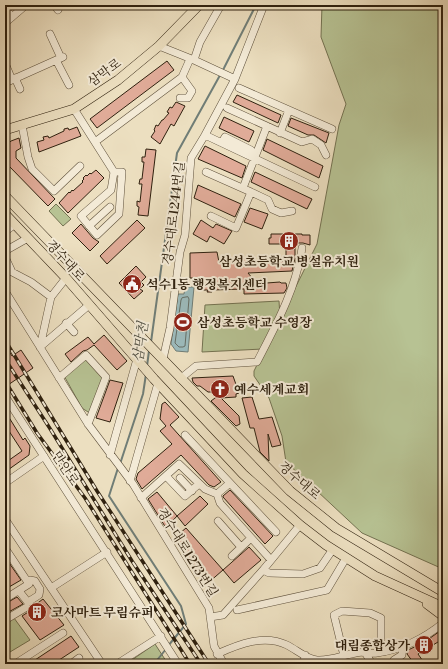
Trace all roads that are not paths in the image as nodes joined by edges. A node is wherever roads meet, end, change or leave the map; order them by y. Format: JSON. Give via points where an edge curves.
{"nodes":[{"id":1,"x":26,"y":5,"type":"edge"},
{"id":2,"x":199,"y":5,"type":"edge"},
{"id":3,"x":221,"y":5,"type":"edge"},
{"id":4,"x":264,"y":5,"type":"edge"},
{"id":5,"x":5,"y":8,"type":"edge"},
{"id":6,"x":12,"y":17,"type":"junction"},
{"id":7,"x":5,"y":23,"type":"edge"},
{"id":8,"x":50,"y":34,"type":"dead end"},
{"id":9,"x":159,"y":46,"type":"junction"},
{"id":10,"x":60,"y":59,"type":"junction"},
{"id":11,"x":192,"y":60,"type":"junction"},
{"id":12,"x":5,"y":63,"type":"edge"},
{"id":13,"x":182,"y":77,"type":"junction"},
{"id":14,"x":235,"y":79,"type":"junction"},
{"id":15,"x":11,"y":80,"type":"edge"},
{"id":16,"x":69,"y":85,"type":"dead end"},
{"id":17,"x":239,"y":88,"type":"dead end"},
{"id":18,"x":20,"y":89,"type":"dead end"},
{"id":19,"x":180,"y":98,"type":"dead end"},
{"id":20,"x":226,"y":108,"type":"dead end"},
{"id":21,"x":74,"y":109,"type":"junction"},
{"id":22,"x":290,"y":110,"type":"junction"},
{"id":23,"x":22,"y":125,"type":"junction"},
{"id":24,"x":267,"y":126,"type":"junction"},
{"id":25,"x":332,"y":129,"type":"dead end"},
{"id":26,"x":6,"y":130,"type":"edge"},
{"id":27,"x":280,"y":133,"type":"junction"},
{"id":28,"x":206,"y":135,"type":"junction"},
{"id":29,"x":95,"y":142,"type":"junction"},
{"id":30,"x":326,"y":155,"type":"dead end"},
{"id":31,"x":252,"y":157,"type":"junction"},
{"id":32,"x":80,"y":166,"type":"dead end"},
{"id":33,"x":114,"y":172,"type":"junction"},
{"id":34,"x":206,"y":172,"type":"dead end"},
{"id":35,"x":315,"y":187,"type":"dead end"},
{"id":36,"x":243,"y":188,"type":"junction"},
{"id":37,"x":111,"y":190,"type":"junction"},
{"id":38,"x":121,"y":191,"type":"junction"},
{"id":39,"x":251,"y":192,"type":"junction"},
{"id":40,"x":5,"y":196,"type":"edge"},
{"id":41,"x":110,"y":207,"type":"dead end"},
{"id":42,"x":292,"y":211,"type":"dead end"},
{"id":43,"x":5,"y":214,"type":"edge"},
{"id":44,"x":210,"y":216,"type":"dead end"},
{"id":45,"x":15,"y":224,"type":"junction"},
{"id":46,"x":89,"y":226,"type":"junction"},
{"id":47,"x":5,"y":232,"type":"edge"},
{"id":48,"x":28,"y":238,"type":"junction"},
{"id":49,"x":302,"y":248,"type":"dead end"},
{"id":50,"x":5,"y":251,"type":"edge"},
{"id":51,"x":5,"y":257,"type":"edge"},
{"id":52,"x":66,"y":278,"type":"junction"},
{"id":53,"x":5,"y":291,"type":"edge"},
{"id":54,"x":51,"y":298,"type":"junction"},
{"id":55,"x":89,"y":305,"type":"junction"},
{"id":56,"x":66,"y":323,"type":"junction"},
{"id":57,"x":74,"y":332,"type":"dead end"},
{"id":58,"x":40,"y":347,"type":"junction"},
{"id":59,"x":164,"y":359,"type":"junction"},
{"id":60,"x":138,"y":360,"type":"junction"},
{"id":61,"x":61,"y":376,"type":"junction"},
{"id":62,"x":180,"y":378,"type":"junction"},
{"id":63,"x":156,"y":381,"type":"junction"},
{"id":64,"x":5,"y":396,"type":"edge"},
{"id":65,"x":82,"y":408,"type":"dead end"},
{"id":66,"x":88,"y":424,"type":"junction"},
{"id":67,"x":185,"y":435,"type":"dead end"},
{"id":68,"x":44,"y":456,"type":"junction"},
{"id":69,"x":111,"y":456,"type":"junction"},
{"id":70,"x":166,"y":476,"type":"junction"},
{"id":71,"x":180,"y":478,"type":"dead end"},
{"id":72,"x":129,"y":479,"type":"junction"},
{"id":73,"x":5,"y":483,"type":"edge"},
{"id":74,"x":230,"y":483,"type":"junction"},
{"id":75,"x":199,"y":484,"type":"junction"},
{"id":76,"x":192,"y":491,"type":"junction"},
{"id":77,"x":217,"y":494,"type":"junction"},
{"id":78,"x":141,"y":498,"type":"junction"},
{"id":79,"x":5,"y":519,"type":"edge"},
{"id":80,"x":218,"y":521,"type":"dead end"},
{"id":81,"x":300,"y":525,"type":"junction"},
{"id":82,"x":276,"y":532,"type":"dead end"},
{"id":83,"x":251,"y":538,"type":"junction"},
{"id":84,"x":241,"y":547,"type":"junction"},
{"id":85,"x":5,"y":548,"type":"edge"},
{"id":86,"x":333,"y":549,"type":"junction"},
{"id":87,"x":107,"y":552,"type":"junction"},
{"id":88,"x":232,"y":556,"type":"dead end"},
{"id":89,"x":346,"y":558,"type":"junction"},
{"id":90,"x":271,"y":560,"type":"junction"},
{"id":91,"x":263,"y":570,"type":"junction"},
{"id":92,"x":30,"y":580,"type":"dead end"},
{"id":93,"x":51,"y":588,"type":"junction"},
{"id":94,"x":18,"y":591,"type":"junction"},
{"id":95,"x":443,"y":591,"type":"edge"},
{"id":96,"x":415,"y":594,"type":"junction"},
{"id":97,"x":6,"y":596,"type":"edge"},
{"id":98,"x":28,"y":602,"type":"junction"},
{"id":99,"x":443,"y":608,"type":"edge"},
{"id":100,"x":237,"y":610,"type":"dead end"},
{"id":101,"x":443,"y":616,"type":"edge"},
{"id":102,"x":210,"y":617,"type":"junction"},
{"id":103,"x":5,"y":620,"type":"edge"},
{"id":104,"x":443,"y":623,"type":"edge"},
{"id":105,"x":63,"y":633,"type":"dead end"},
{"id":106,"x":162,"y":638,"type":"junction"},
{"id":107,"x":403,"y":646,"type":"junction"},
{"id":108,"x":384,"y":652,"type":"junction"},
{"id":109,"x":217,"y":654,"type":"junction"},
{"id":110,"x":366,"y":654,"type":"junction"},
{"id":111,"x":305,"y":655,"type":"junction"},
{"id":112,"x":344,"y":656,"type":"junction"},
{"id":113,"x":79,"y":658,"type":"dead end"},
{"id":114,"x":394,"y":660,"type":"dead end"},
{"id":115,"x":24,"y":662,"type":"edge"},
{"id":116,"x":15,"y":664,"type":"edge"},
{"id":117,"x":70,"y":664,"type":"edge"},
{"id":118,"x":102,"y":664,"type":"edge"},
{"id":119,"x":117,"y":664,"type":"edge"},
{"id":120,"x":178,"y":664,"type":"edge"},
{"id":121,"x":224,"y":664,"type":"edge"},
{"id":122,"x":304,"y":664,"type":"edge"},
{"id":123,"x":372,"y":664,"type":"edge"}],
"edges":[{"from":1,"to":6,"type":"street"},
{"from":2,"to":9,"type":"main road","name":"삼막로"},
{"from":3,"to":11,"type":"street"},
{"from":4,"to":14,"type":"street","name":"경수대로1244번길"},
{"from":5,"to":6,"type":"street"},
{"from":6,"to":7,"type":"street"},
{"from":8,"to":10,"type":"street"},
{"from":9,"to":11,"type":"street"},
{"from":9,"to":21,"type":"main road","name":"삼막로","via":[[118,80]]},
{"from":10,"to":15,"type":"street"},
{"from":10,"to":16,"type":"street"},
{"from":11,"to":13,"type":"street"},
{"from":11,"to":14,"type":"street"},
{"from":12,"to":15,"type":"street"},
{"from":13,"to":19,"type":"street","via":[[192,91],[188,98]]},
{"from":13,"to":29,"type":"street"},
{"from":14,"to":28,"type":"street","name":"경수대로1244번길"},
{"from":15,"to":18,"type":"street"},
{"from":17,"to":22,"type":"street"},
{"from":20,"to":24,"type":"street"},
{"from":21,"to":23,"type":"main road","name":"삼막로"},
{"from":21,"to":29,"type":"street"},
{"from":22,"to":25,"type":"street"},
{"from":22,"to":27,"type":"street"},
{"from":23,"to":26,"type":"main road","name":"삼막로"},
{"from":23,"to":32,"type":"street","via":[[32,169],[54,191]]},
{"from":24,"to":27,"type":"street"},
{"from":24,"to":31,"type":"street"},
{"from":27,"to":30,"type":"street","via":[[302,142],[312,140],[321,145]]},
{"from":28,"to":31,"type":"street"},
{"from":28,"to":59,"type":"street","name":"경수대로1244번길","via":[[190,158],[184,235]]},
{"from":29,"to":33,"type":"street"},
{"from":31,"to":35,"type":"street"},
{"from":31,"to":36,"type":"street"},
{"from":33,"to":37,"type":"street"},
{"from":33,"to":38,"type":"street","via":[[122,172]]},
{"from":34,"to":36,"type":"street"},
{"from":36,"to":39,"type":"street"},
{"from":37,"to":38,"type":"street"},
{"from":37,"to":46,"type":"street","via":[[81,216]]},
{"from":38,"to":46,"type":"street","via":[[119,214],[97,235]]},
{"from":39,"to":42,"type":"street","via":[[268,200],[272,210],[282,213]]},
{"from":39,"to":44,"type":"street","via":[[236,228]]},
{"from":40,"to":59,"type":"main road","name":"경수대로"},
{"from":41,"to":46,"type":"street"},
{"from":43,"to":45,"type":"main road","name":"경수대로"},
{"from":45,"to":47,"type":"street"},
{"from":45,"to":48,"type":"main road","name":"경수대로"},
{"from":48,"to":50,"type":"street"},
{"from":48,"to":52,"type":"main road","name":"경수대로"},
{"from":49,"to":62,"type":"street","via":[[290,293],[257,362],[196,366]]},
{"from":51,"to":54,"type":"street","via":[[12,272],[31,282]]},
{"from":52,"to":54,"type":"street"},
{"from":52,"to":55,"type":"main road","name":"경수대로"},
{"from":53,"to":58,"type":"street"},
{"from":54,"to":58,"type":"street"},
{"from":55,"to":56,"type":"street"},
{"from":55,"to":60,"type":"main road","name":"경수대로"},
{"from":56,"to":57,"type":"street"},
{"from":56,"to":58,"type":"street"},
{"from":58,"to":61,"type":"street"},
{"from":59,"to":62,"type":"main road","name":"경수대로"},
{"from":60,"to":63,"type":"main road","name":"경수대로"},
{"from":60,"to":69,"type":"street"},
{"from":61,"to":65,"type":"street"},
{"from":61,"to":66,"type":"street"},
{"from":61,"to":66,"type":"street","via":[[86,355],[106,377]]},
{"from":62,"to":95,"type":"main road","name":"경수대로","via":[[290,492],[336,528]]},
{"from":63,"to":72,"type":"street"},
{"from":63,"to":81,"type":"main road","via":[[243,474]]},
{"from":64,"to":68,"type":"street","name":"만안로"},
{"from":66,"to":69,"type":"street"},
{"from":67,"to":74,"type":"street"},
{"from":68,"to":73,"type":"street"},
{"from":68,"to":87,"type":"street","name":"만안로"},
{"from":69,"to":72,"type":"street","name":"경수대로1273번길"},
{"from":70,"to":75,"type":"street","via":[[179,464]]},
{"from":70,"to":76,"type":"street","via":[[185,496]]},
{"from":70,"to":78,"type":"street"},
{"from":71,"to":76,"type":"street"},
{"from":72,"to":78,"type":"street","name":"경수대로1273번길"},
{"from":74,"to":77,"type":"street"},
{"from":74,"to":82,"type":"street"},
{"from":75,"to":76,"type":"street"},
{"from":75,"to":77,"type":"street"},
{"from":77,"to":83,"type":"street","via":[[220,503]]},
{"from":78,"to":102,"type":"street","name":"경수대로1273번길","via":[[209,608]]},
{"from":79,"to":93,"type":"street"},
{"from":80,"to":84,"type":"street"},
{"from":81,"to":86,"type":"main road"},
{"from":81,"to":90,"type":"street"},
{"from":83,"to":84,"type":"street"},
{"from":83,"to":90,"type":"street"},
{"from":84,"to":88,"type":"street"},
{"from":85,"to":94,"type":"street","via":[[29,584]]},
{"from":86,"to":89,"type":"main road"},
{"from":86,"to":91,"type":"street","via":[[320,568],[303,574],[269,573]]},
{"from":87,"to":93,"type":"street"},
{"from":87,"to":106,"type":"street","name":"만안로"},
{"from":89,"to":96,"type":"main road","via":[[375,576]]},
{"from":89,"to":100,"type":"street","via":[[327,590]]},
{"from":90,"to":91,"type":"street"},
{"from":91,"to":102,"type":"street","via":[[223,615]]},
{"from":92,"to":98,"type":"street","via":[[35,581],[40,589],[40,595]]},
{"from":93,"to":118,"type":"street"},
{"from":94,"to":97,"type":"street"},
{"from":94,"to":98,"type":"street"},
{"from":96,"to":99,"type":"main road"},
{"from":96,"to":101,"type":"main road"},
{"from":98,"to":103,"type":"street","via":[[30,605]]},
{"from":102,"to":109,"type":"street","name":"경수대로1273번길"},
{"from":104,"to":107,"type":"street","via":[[429,634]]},
{"from":105,"to":115,"type":"street"},
{"from":106,"to":119,"type":"street"},
{"from":106,"to":120,"type":"street","name":"만안로"},
{"from":107,"to":108,"type":"street"},
{"from":107,"to":114,"type":"street","via":[[402,655]]},
{"from":108,"to":110,"type":"street"},
{"from":108,"to":112,"type":"street","via":[[381,643],[381,618],[370,613],[342,611],[334,615]]},
{"from":109,"to":111,"type":"street","via":[[250,642],[268,640],[287,645]]},
{"from":109,"to":121,"type":"street","name":"경수대로1273번길"},
{"from":110,"to":112,"type":"street","via":[[358,652]]},
{"from":110,"to":123,"type":"street"},
{"from":111,"to":112,"type":"street","via":[[317,660]]},
{"from":111,"to":122,"type":"street"},
{"from":113,"to":117,"type":"street"},
{"from":115,"to":116,"type":"street"}]}
